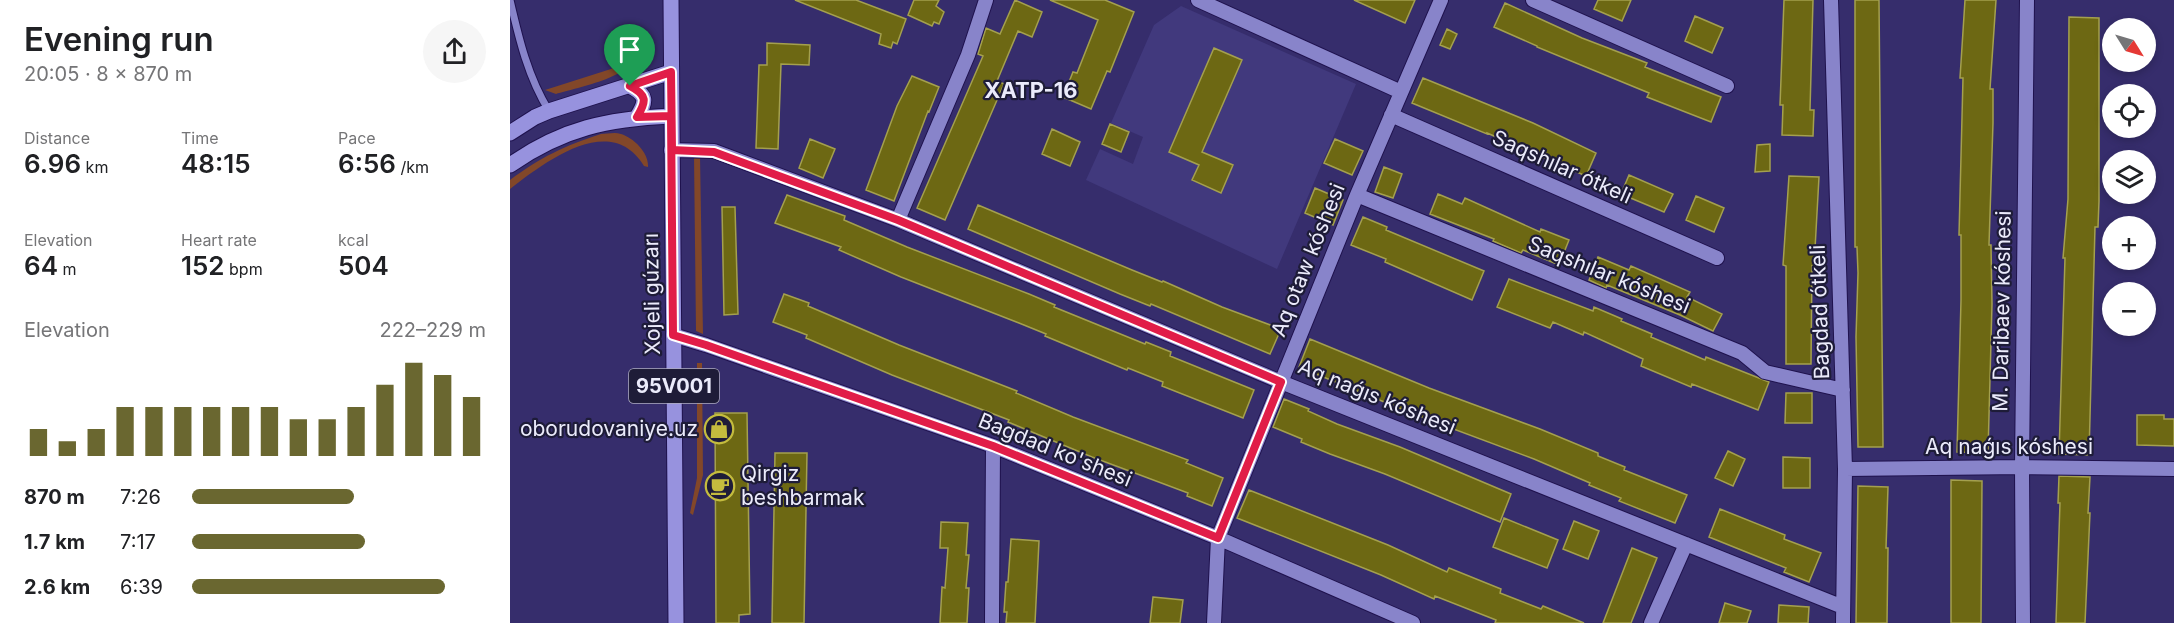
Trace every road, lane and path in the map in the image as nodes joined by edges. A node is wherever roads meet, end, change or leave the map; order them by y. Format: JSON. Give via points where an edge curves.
{"nodes":[{"id":1,"x":510,"y":0,"type":"edge"},
{"id":2,"x":670,"y":0,"type":"edge"},
{"id":3,"x":986,"y":0,"type":"edge"},
{"id":4,"x":1198,"y":0,"type":"edge"},
{"id":5,"x":1441,"y":0,"type":"edge"},
{"id":6,"x":1533,"y":0,"type":"edge"},
{"id":7,"x":1831,"y":0,"type":"edge"},
{"id":8,"x":2026,"y":0,"type":"edge"},
{"id":9,"x":671,"y":72,"type":"junction"},
{"id":10,"x":630,"y":86,"type":"junction"},
{"id":11,"x":1727,"y":86,"type":"dead end"},
{"id":12,"x":1401,"y":92,"type":"junction"},
{"id":13,"x":549,"y":111,"type":"junction"},
{"id":14,"x":1391,"y":115,"type":"junction"},
{"id":15,"x":671,"y":116,"type":"junction"},
{"id":16,"x":637,"y":117,"type":"junction"},
{"id":17,"x":510,"y":133,"type":"edge"},
{"id":18,"x":672,"y":150,"type":"junction"},
{"id":19,"x":510,"y":165,"type":"edge"},
{"id":20,"x":1357,"y":195,"type":"junction"},
{"id":21,"x":898,"y":220,"type":"junction"},
{"id":22,"x":1717,"y":258,"type":"dead end"},
{"id":23,"x":673,"y":335,"type":"junction"},
{"id":24,"x":1281,"y":382,"type":"junction"},
{"id":25,"x":1843,"y":390,"type":"junction"},
{"id":26,"x":993,"y":446,"type":"junction"},
{"id":27,"x":2022,"y":467,"type":"junction"},
{"id":28,"x":1845,"y":469,"type":"junction"},
{"id":29,"x":2174,"y":469,"type":"edge"},
{"id":30,"x":1218,"y":538,"type":"junction"},
{"id":31,"x":1686,"y":544,"type":"junction"},
{"id":32,"x":1843,"y":607,"type":"junction"},
{"id":33,"x":676,"y":623,"type":"edge"},
{"id":34,"x":992,"y":623,"type":"edge"},
{"id":35,"x":1214,"y":623,"type":"edge"},
{"id":36,"x":1413,"y":623,"type":"edge"},
{"id":37,"x":1651,"y":623,"type":"edge"},
{"id":38,"x":1843,"y":623,"type":"edge"},
{"id":39,"x":2023,"y":623,"type":"edge"}],
"edges":[{"from":1,"to":13,"type":"lane","via":[[536,91]]},
{"from":2,"to":9,"type":"main road","name":"Xojeli gúzarı"},
{"from":3,"to":21,"type":"street","via":[[968,54]]},
{"from":4,"to":12,"type":"street"},
{"from":5,"to":12,"type":"street","name":"Aq otaw kóshesi"},
{"from":6,"to":11,"type":"street"},
{"from":7,"to":25,"type":"street","name":"Bagdad ótkeli"},
{"from":8,"to":27,"type":"street","name":"M. Daribaev kóshesi"},
{"from":9,"to":10,"type":"main road"},
{"from":9,"to":15,"type":"main road","name":"Xojeli gúzarı"},
{"from":10,"to":13,"type":"main road"},
{"from":10,"to":16,"type":"main road","via":[[641,92],[645,100]]},
{"from":12,"to":14,"type":"street","name":"Aq otaw kóshesi"},
{"from":13,"to":17,"type":"main road"},
{"from":14,"to":20,"type":"street","name":"Aq otaw kóshesi"},
{"from":14,"to":22,"type":"street","name":"Saqshılar ótkeli"},
{"from":15,"to":16,"type":"main road"},
{"from":15,"to":18,"type":"main road","name":"Xojeli gúzarı","number":"95V001"},
{"from":16,"to":19,"type":"main road","via":[[567,133]]},
{"from":18,"to":21,"type":"street","name":"Aq naǵıs kóshesi","via":[[714,152]]},
{"from":18,"to":23,"type":"main road","name":"Xojeli gúzarı","number":"95V001"},
{"from":20,"to":24,"type":"street","name":"Aq otaw kóshesi"},
{"from":20,"to":25,"type":"street","name":"Saqshılar kóshesi","via":[[1742,353],[1766,372]]},
{"from":21,"to":24,"type":"street","name":"Aq naǵıs kóshesi"},
{"from":23,"to":26,"type":"street","name":"Bagdad ko'shesi"},
{"from":23,"to":33,"type":"main road","name":"Xojeli gúzarı","number":"95V001"},
{"from":24,"to":30,"type":"street","name":"Aq otaw kóshesi"},
{"from":24,"to":31,"type":"street","name":"Aq naǵıs kóshesi"},
{"from":25,"to":28,"type":"street","name":"Bagdad ótkeli"},
{"from":26,"to":30,"type":"street","name":"Bagdad ko'shesi"},
{"from":26,"to":34,"type":"street"},
{"from":27,"to":28,"type":"street","name":"Aq naǵıs kóshesi"},
{"from":27,"to":29,"type":"street","name":"Aq naǵıs kóshesi"},
{"from":27,"to":39,"type":"street","name":"M. Daribaev kóshesi"},
{"from":28,"to":32,"type":"street","name":"Bagdad ótkeli"},
{"from":30,"to":35,"type":"street","name":"Aq otaw kóshesi"},
{"from":30,"to":36,"type":"street","name":"Bagdad ko'shesi"},
{"from":31,"to":32,"type":"street","name":"Aq naǵıs kóshesi"},
{"from":31,"to":37,"type":"street"},
{"from":32,"to":38,"type":"street","name":"Bagdad ótkeli"}]}
